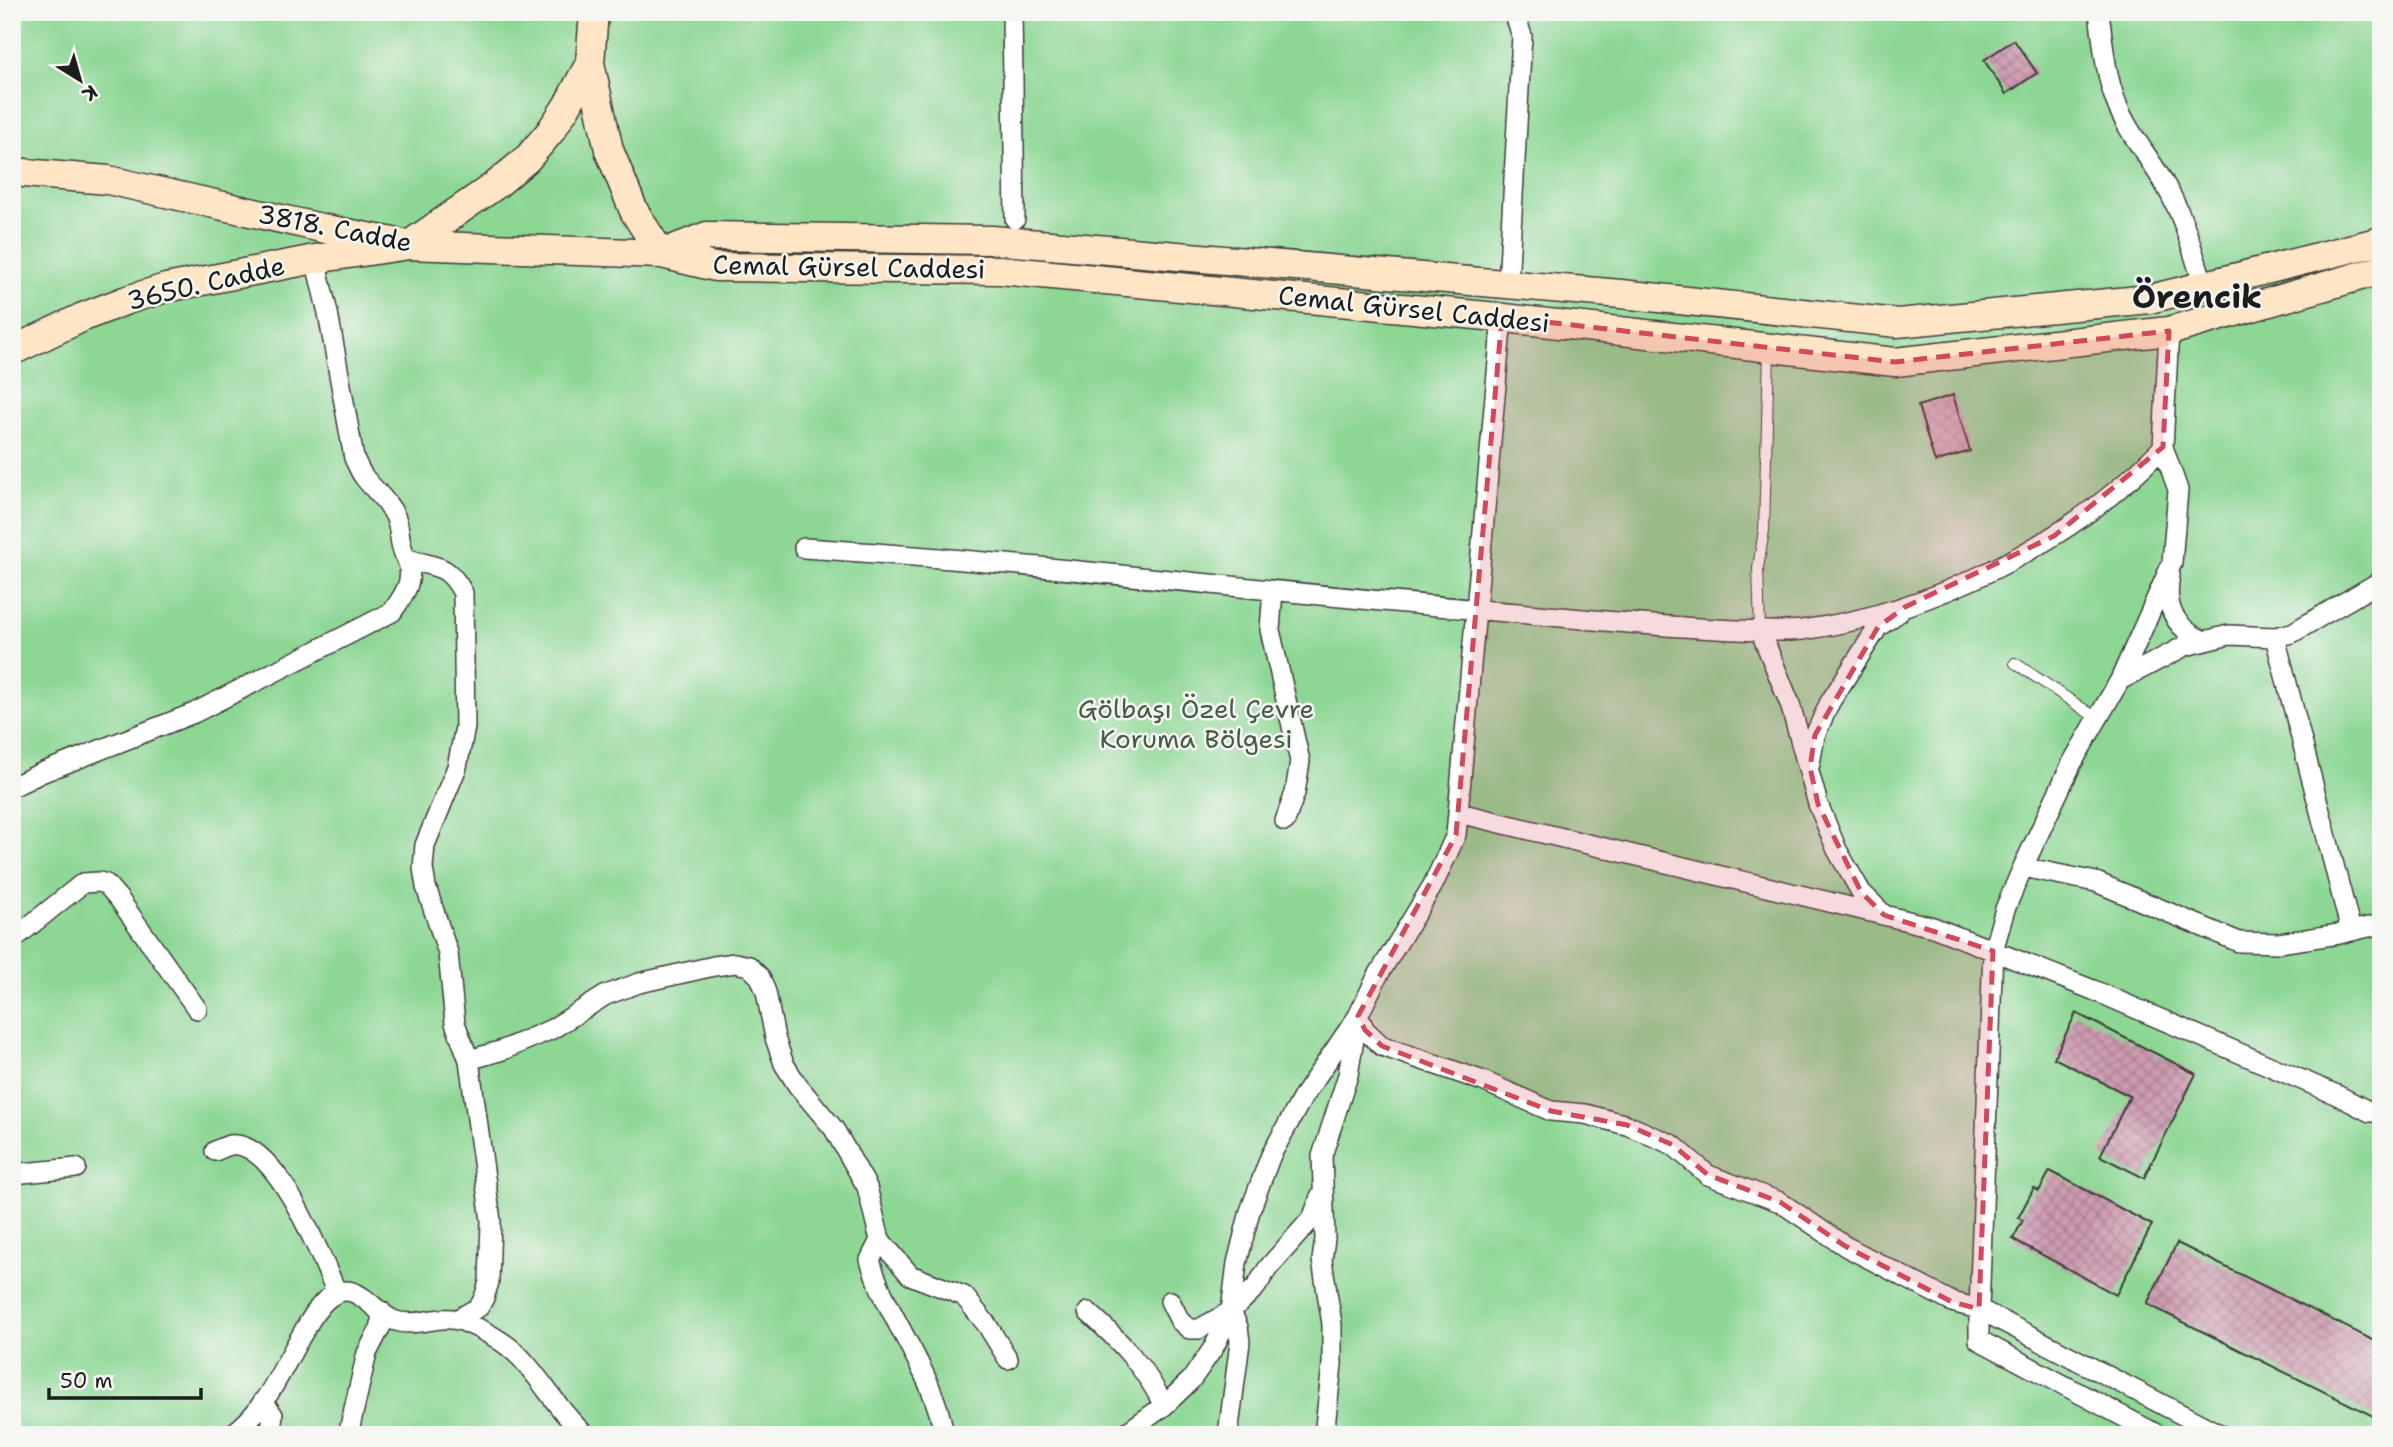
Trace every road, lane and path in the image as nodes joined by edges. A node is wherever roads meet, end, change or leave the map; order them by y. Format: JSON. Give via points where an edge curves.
{"nodes":[{"id":1,"x":594,"y":12,"type":"edge"},
{"id":2,"x":1012,"y":12,"type":"edge"},
{"id":3,"x":1514,"y":12,"type":"edge"},
{"id":4,"x":2099,"y":12,"type":"edge"},
{"id":5,"x":590,"y":63,"type":"junction"},
{"id":6,"x":12,"y":172,"type":"edge"},
{"id":7,"x":1015,"y":219,"type":"dead end"},
{"id":8,"x":2381,"y":241,"type":"edge"},
{"id":9,"x":409,"y":245,"type":"junction"},
{"id":10,"x":661,"y":254,"type":"junction"},
{"id":11,"x":316,"y":259,"type":"junction"},
{"id":12,"x":2381,"y":270,"type":"edge"},
{"id":13,"x":1508,"y":284,"type":"junction"},
{"id":14,"x":2204,"y":286,"type":"junction"},
{"id":15,"x":1502,"y":317,"type":"junction"},
{"id":16,"x":2169,"y":331,"type":"junction"},
{"id":17,"x":1769,"y":348,"type":"junction"},
{"id":18,"x":12,"y":351,"type":"edge"},
{"id":19,"x":2163,"y":447,"type":"junction"},
{"id":20,"x":804,"y":548,"type":"dead end"},
{"id":21,"x":406,"y":558,"type":"junction"},
{"id":22,"x":2172,"y":563,"type":"junction"},
{"id":23,"x":2381,"y":581,"type":"edge"},
{"id":24,"x":1273,"y":590,"type":"junction"},
{"id":25,"x":1905,"y":607,"type":"junction"},
{"id":26,"x":1477,"y":610,"type":"junction"},
{"id":27,"x":1760,"y":631,"type":"junction"},
{"id":28,"x":2275,"y":637,"type":"junction"},
{"id":29,"x":2204,"y":641,"type":"junction"},
{"id":30,"x":2015,"y":663,"type":"dead end"},
{"id":31,"x":2120,"y":680,"type":"junction"},
{"id":32,"x":2098,"y":719,"type":"junction"},
{"id":33,"x":1810,"y":767,"type":"junction"},
{"id":34,"x":12,"y":788,"type":"edge"},
{"id":35,"x":1459,"y":813,"type":"junction"},
{"id":36,"x":1285,"y":821,"type":"dead end"},
{"id":37,"x":2023,"y":867,"type":"junction"},
{"id":38,"x":1884,"y":915,"type":"junction"},
{"id":39,"x":2381,"y":924,"type":"edge"},
{"id":40,"x":2351,"y":931,"type":"junction"},
{"id":41,"x":12,"y":940,"type":"edge"},
{"id":42,"x":1993,"y":951,"type":"junction"},
{"id":43,"x":197,"y":1009,"type":"dead end"},
{"id":44,"x":1358,"y":1016,"type":"junction"},
{"id":45,"x":469,"y":1060,"type":"junction"},
{"id":46,"x":2381,"y":1112,"type":"edge"},
{"id":47,"x":215,"y":1151,"type":"dead end"},
{"id":48,"x":76,"y":1168,"type":"dead end"},
{"id":49,"x":12,"y":1174,"type":"edge"},
{"id":50,"x":1322,"y":1184,"type":"junction"},
{"id":51,"x":880,"y":1240,"type":"junction"},
{"id":52,"x":337,"y":1293,"type":"junction"},
{"id":53,"x":1170,"y":1301,"type":"dead end"},
{"id":54,"x":1979,"y":1309,"type":"junction"},
{"id":55,"x":380,"y":1311,"type":"junction"},
{"id":56,"x":1231,"y":1311,"type":"junction"},
{"id":57,"x":1088,"y":1312,"type":"dead end"},
{"id":58,"x":458,"y":1319,"type":"junction"},
{"id":59,"x":1008,"y":1359,"type":"dead end"},
{"id":60,"x":263,"y":1401,"type":"junction"},
{"id":61,"x":1164,"y":1406,"type":"junction"},
{"id":62,"x":231,"y":1435,"type":"edge"},
{"id":63,"x":270,"y":1435,"type":"edge"},
{"id":64,"x":348,"y":1435,"type":"edge"},
{"id":65,"x":585,"y":1435,"type":"edge"},
{"id":66,"x":944,"y":1435,"type":"edge"},
{"id":67,"x":1123,"y":1435,"type":"edge"},
{"id":68,"x":1228,"y":1435,"type":"edge"},
{"id":69,"x":1324,"y":1435,"type":"edge"},
{"id":70,"x":2158,"y":1435,"type":"edge"},
{"id":71,"x":2221,"y":1435,"type":"edge"}],
"edges":[{"from":1,"to":5,"type":"street"},
{"from":2,"to":7,"type":"street"},
{"from":3,"to":13,"type":"street","via":[[1522,36]]},
{"from":4,"to":14,"type":"street","via":[[2109,81],[2118,105],[2180,213]]},
{"from":5,"to":9,"type":"street","via":[[550,132],[527,159]]},
{"from":5,"to":10,"type":"street","via":[[616,171]]},
{"from":6,"to":9,"type":"street","name":"3818. Cadde","via":[[108,180]]},
{"from":8,"to":14,"type":"street","name":"Cemal Gürsel Caddesi"},
{"from":9,"to":10,"type":"street","name":"3818. Cadde"},
{"from":9,"to":11,"type":"street","name":"3650. Cadde"},
{"from":10,"to":13,"type":"street","name":"Cemal Gürsel Caddesi","via":[[707,236],[992,240]]},
{"from":10,"to":15,"type":"street","name":"Cemal Gürsel Caddesi","via":[[715,267],[999,270]]},
{"from":11,"to":18,"type":"street","name":"3650. Cadde","via":[[202,280],[127,300]]},
{"from":11,"to":21,"type":"street","via":[[354,458],[395,516]]},
{"from":12,"to":16,"type":"street","name":"Cemal Gürsel Caddesi"},
{"from":13,"to":14,"type":"street","name":"Cemal Gürsel Caddesi","via":[[1897,323],[2150,299]]},
{"from":15,"to":17,"type":"street","name":"Cemal Gürsel Caddesi"},
{"from":15,"to":26,"type":"street"},
{"from":16,"to":17,"type":"street","name":"Cemal Gürsel Caddesi","via":[[1895,362]]},
{"from":16,"to":19,"type":"street"},
{"from":17,"to":27,"type":"lane","via":[[1764,530],[1758,568]]},
{"from":19,"to":22,"type":"street","via":[[2178,490]]},
{"from":19,"to":25,"type":"street","via":[[2141,471],[2054,536],[2006,563]]},
{"from":20,"to":24,"type":"street","via":[[948,557]]},
{"from":21,"to":34,"type":"street","via":[[411,578],[392,612],[194,713]]},
{"from":21,"to":45,"type":"street","via":[[445,570],[463,593],[466,727],[457,767],[425,845],[423,868],[448,953],[455,1023]]},
{"from":22,"to":29,"type":"street","via":[[2168,586],[2174,617],[2186,633]]},
{"from":22,"to":31,"type":"street"},
{"from":23,"to":28,"type":"street","via":[[2292,633]]},
{"from":24,"to":26,"type":"street"},
{"from":24,"to":36,"type":"street","via":[[1270,630],[1300,761]]},
{"from":25,"to":27,"type":"street","via":[[1843,623]]},
{"from":25,"to":33,"type":"street","via":[[1878,627],[1830,702],[1815,735]]},
{"from":26,"to":27,"type":"street"},
{"from":26,"to":35,"type":"street"},
{"from":27,"to":33,"type":"street"},
{"from":28,"to":29,"type":"street","via":[[2229,635]]},
{"from":28,"to":40,"type":"street"},
{"from":29,"to":31,"type":"street"},
{"from":30,"to":32,"type":"lane"},
{"from":31,"to":32,"type":"street"},
{"from":32,"to":37,"type":"street"},
{"from":33,"to":38,"type":"street","via":[[1818,804],[1837,850],[1861,892]]},
{"from":35,"to":38,"type":"street"},
{"from":35,"to":44,"type":"street","via":[[1456,835],[1433,885]]},
{"from":37,"to":40,"type":"street","via":[[2096,882],[2239,942],[2278,943]]},
{"from":37,"to":42,"type":"street"},
{"from":38,"to":42,"type":"street","via":[[1933,927]]},
{"from":39,"to":40,"type":"street"},
{"from":41,"to":43,"type":"street","via":[[83,883],[106,884]]},
{"from":42,"to":46,"type":"street","via":[[2370,1112]]},
{"from":42,"to":54,"type":"street"},
{"from":44,"to":50,"type":"street","via":[[1348,1075],[1322,1156]]},
{"from":44,"to":54,"type":"street","via":[[1382,1046],[1483,1081],[1551,1111],[1626,1125],[1673,1145],[1708,1175],[1780,1202],[1845,1246],[1952,1302]]},
{"from":44,"to":56,"type":"street","via":[[1271,1155],[1247,1224]]},
{"from":45,"to":51,"type":"street","via":[[552,1029],[606,995],[639,983],[714,966],[748,966],[760,977],[766,992],[784,1064],[834,1129],[867,1187]]},
{"from":45,"to":58,"type":"street","via":[[492,1248],[489,1282],[480,1307]]},
{"from":47,"to":52,"type":"street","via":[[231,1145],[245,1147],[280,1177]]},
{"from":48,"to":49,"type":"street"},
{"from":50,"to":56,"type":"street","via":[[1313,1217]]},
{"from":50,"to":69,"type":"street","via":[[1322,1260],[1332,1324]]},
{"from":51,"to":59,"type":"street","via":[[910,1275],[964,1296]]},
{"from":51,"to":66,"type":"street","via":[[870,1260],[878,1287],[910,1342]]},
{"from":52,"to":55,"type":"street","via":[[350,1291]]},
{"from":52,"to":60,"type":"street","via":[[324,1301],[309,1321]]},
{"from":53,"to":56,"type":"street","via":[[1189,1329],[1199,1329]]},
{"from":54,"to":70,"type":"street","via":[[1979,1340]]},
{"from":54,"to":71,"type":"street"},
{"from":55,"to":58,"type":"street","via":[[395,1321]]},
{"from":55,"to":64,"type":"street","via":[[381,1326],[367,1353]]},
{"from":56,"to":61,"type":"street","via":[[1191,1380]]},
{"from":56,"to":68,"type":"street","via":[[1240,1342]]},
{"from":57,"to":61,"type":"street","via":[[1124,1346]]},
{"from":58,"to":65,"type":"street","via":[[488,1333],[519,1356]]},
{"from":60,"to":62,"type":"street"},
{"from":60,"to":63,"type":"street","via":[[273,1415]]},
{"from":61,"to":67,"type":"street"}]}
